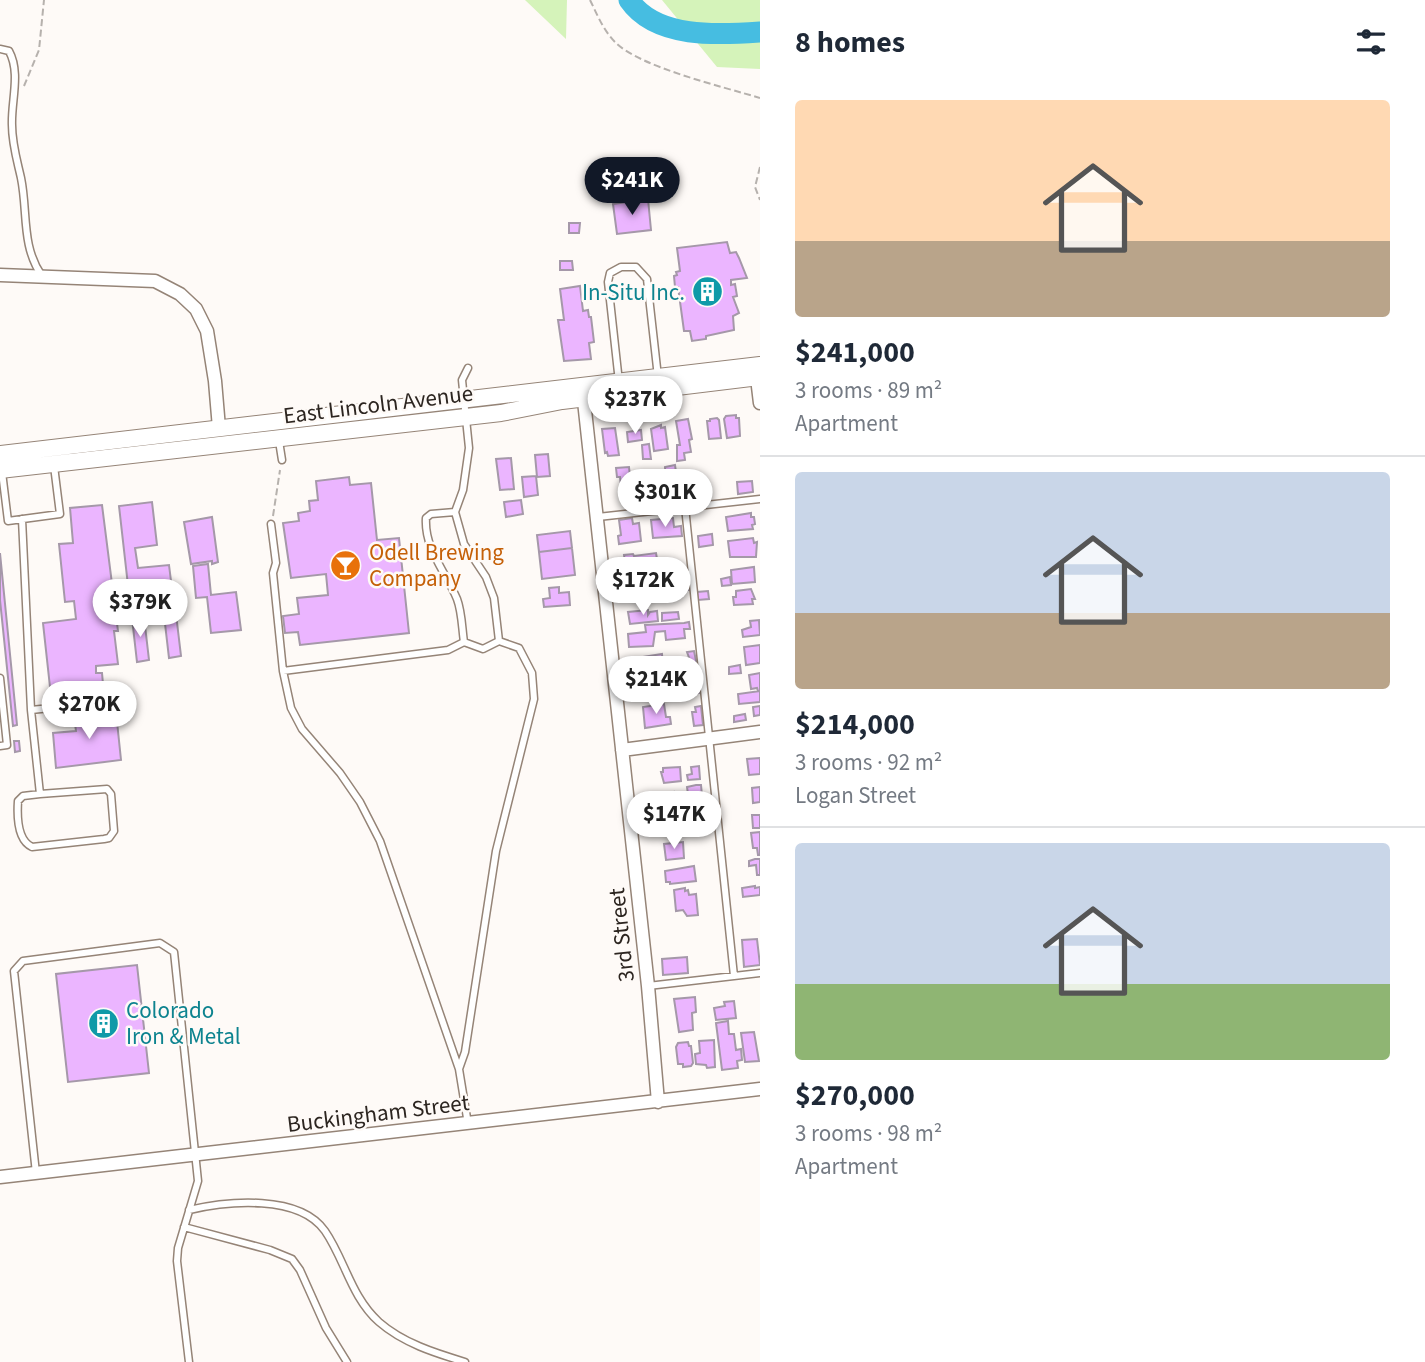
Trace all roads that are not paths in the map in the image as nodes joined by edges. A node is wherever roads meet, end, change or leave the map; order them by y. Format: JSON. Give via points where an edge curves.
{"nodes":[{"id":1,"x":0,"y":49,"type":"edge"},
{"id":2,"x":0,"y":275,"type":"edge"},
{"id":3,"x":42,"y":276,"type":"junction"},
{"id":4,"x":468,"y":368,"type":"dead end"},
{"id":5,"x":758,"y":372,"type":"edge"},
{"id":6,"x":658,"y":384,"type":"junction"},
{"id":7,"x":620,"y":389,"type":"junction"},
{"id":8,"x":583,"y":393,"type":"junction"},
{"id":9,"x":760,"y":403,"type":"edge"},
{"id":10,"x":466,"y":409,"type":"junction"},
{"id":11,"x":219,"y":428,"type":"junction"},
{"id":12,"x":279,"y":438,"type":"junction"},
{"id":13,"x":282,"y":460,"type":"road end"},
{"id":14,"x":0,"y":462,"type":"edge"},
{"id":15,"x":54,"y":464,"type":"junction"},
{"id":16,"x":760,"y":499,"type":"edge"},
{"id":17,"x":685,"y":507,"type":"junction"},
{"id":18,"x":455,"y":512,"type":"junction"},
{"id":19,"x":598,"y":517,"type":"junction"},
{"id":20,"x":22,"y":519,"type":"junction"},
{"id":21,"x":271,"y":524,"type":"road end"},
{"id":22,"x":499,"y":641,"type":"junction"},
{"id":23,"x":464,"y":642,"type":"junction"},
{"id":24,"x":283,"y":671,"type":"junction"},
{"id":25,"x":0,"y":678,"type":"edge"},
{"id":26,"x":119,"y":701,"type":"dead end"},
{"id":27,"x":31,"y":710,"type":"junction"},
{"id":28,"x":760,"y":733,"type":"edge"},
{"id":29,"x":709,"y":738,"type":"junction"},
{"id":30,"x":0,"y":746,"type":"edge"},
{"id":31,"x":622,"y":750,"type":"junction"},
{"id":32,"x":40,"y":794,"type":"junction"},
{"id":33,"x":760,"y":972,"type":"edge"},
{"id":34,"x":734,"y":976,"type":"junction"},
{"id":35,"x":648,"y":986,"type":"junction"},
{"id":36,"x":459,"y":1069,"type":"junction"},
{"id":37,"x":760,"y":1089,"type":"edge"},
{"id":38,"x":659,"y":1102,"type":"junction"},
{"id":39,"x":468,"y":1124,"type":"junction"},
{"id":40,"x":194,"y":1155,"type":"junction"},
{"id":41,"x":36,"y":1173,"type":"junction"},
{"id":42,"x":0,"y":1177,"type":"edge"},
{"id":43,"x":190,"y":1210,"type":"junction"},
{"id":44,"x":184,"y":1227,"type":"junction"},
{"id":45,"x":189,"y":1362,"type":"edge"},
{"id":46,"x":347,"y":1362,"type":"edge"},
{"id":47,"x":465,"y":1362,"type":"edge"}],
"edges":[{"from":1,"to":3,"type":"lane","via":[[9,51],[15,63],[15,161],[27,243]]},
{"from":2,"to":3,"type":"street"},
{"from":3,"to":11,"type":"street","via":[[155,281],[180,294],[196,309],[207,331]]},
{"from":4,"to":10,"type":"lane","via":[[462,380]]},
{"from":5,"to":6,"type":"street","name":"East Lincoln Avenue"},
{"from":5,"to":9,"type":"street"},
{"from":6,"to":7,"type":"street","name":"East Lincoln Avenue"},
{"from":6,"to":7,"type":"lane","via":[[647,279],[636,267],[621,267],[610,273],[608,282]]},
{"from":7,"to":8,"type":"street","name":"East Lincoln Avenue"},
{"from":8,"to":10,"type":"street","name":"East Lincoln Avenue"},
{"from":8,"to":19,"type":"street","name":"3rd Street"},
{"from":10,"to":11,"type":"street","name":"East Lincoln Avenue"},
{"from":10,"to":12,"type":"street","name":"East Lincoln Avenue"},
{"from":10,"to":18,"type":"lane","via":[[469,448]]},
{"from":11,"to":14,"type":"street","name":"East Lincoln Avenue"},
{"from":12,"to":13,"type":"lane"},
{"from":12,"to":15,"type":"street","name":"East Lincoln Avenue"},
{"from":14,"to":15,"type":"street","name":"East Lincoln Avenue"},
{"from":14,"to":20,"type":"lane","via":[[8,521]]},
{"from":15,"to":20,"type":"lane","via":[[60,514]]},
{"from":16,"to":17,"type":"lane"},
{"from":17,"to":19,"type":"lane"},
{"from":17,"to":29,"type":"lane"},
{"from":18,"to":22,"type":"lane","via":[[464,544],[494,598]]},
{"from":18,"to":23,"type":"lane","via":[[431,514],[425,526],[430,547],[458,601]]},
{"from":19,"to":31,"type":"street","name":"3rd Street"},
{"from":20,"to":27,"type":"lane"},
{"from":21,"to":24,"type":"lane"},
{"from":22,"to":23,"type":"lane","via":[[483,649]]},
{"from":22,"to":36,"type":"lane","via":[[519,648],[532,673],[534,699],[496,852]]},
{"from":23,"to":24,"type":"lane","via":[[448,650]]},
{"from":24,"to":36,"type":"lane","via":[[290,708],[360,802],[380,841]]},
{"from":25,"to":30,"type":"lane","via":[[7,745]]},
{"from":26,"to":27,"type":"lane"},
{"from":27,"to":32,"type":"lane"},
{"from":28,"to":29,"type":"street"},
{"from":29,"to":31,"type":"street"},
{"from":29,"to":34,"type":"lane"},
{"from":31,"to":35,"type":"street","name":"3rd Street"},
{"from":32,"to":32,"type":"lane","via":[[107,789],[112,835],[27,845],[22,840],[18,801]]},
{"from":33,"to":34,"type":"lane"},
{"from":34,"to":35,"type":"lane"},
{"from":35,"to":38,"type":"street","name":"3rd Street"},
{"from":36,"to":39,"type":"lane"},
{"from":37,"to":38,"type":"street","name":"Buckingham Street"},
{"from":38,"to":39,"type":"street","name":"Buckingham Street"},
{"from":39,"to":40,"type":"street","name":"Buckingham Street"},
{"from":40,"to":41,"type":"street","name":"Buckingham Street"},
{"from":40,"to":41,"type":"lane","via":[[173,953],[160,943],[23,961],[14,971]]},
{"from":40,"to":43,"type":"lane","via":[[198,1181]]},
{"from":41,"to":42,"type":"street","name":"Buckingham Street"},
{"from":43,"to":44,"type":"lane"},
{"from":43,"to":47,"type":"lane","via":[[262,1203],[314,1219],[326,1232],[363,1305],[379,1322],[406,1341]]},
{"from":44,"to":45,"type":"lane","via":[[177,1261]]},
{"from":44,"to":46,"type":"lane","via":[[292,1259]]}]}
